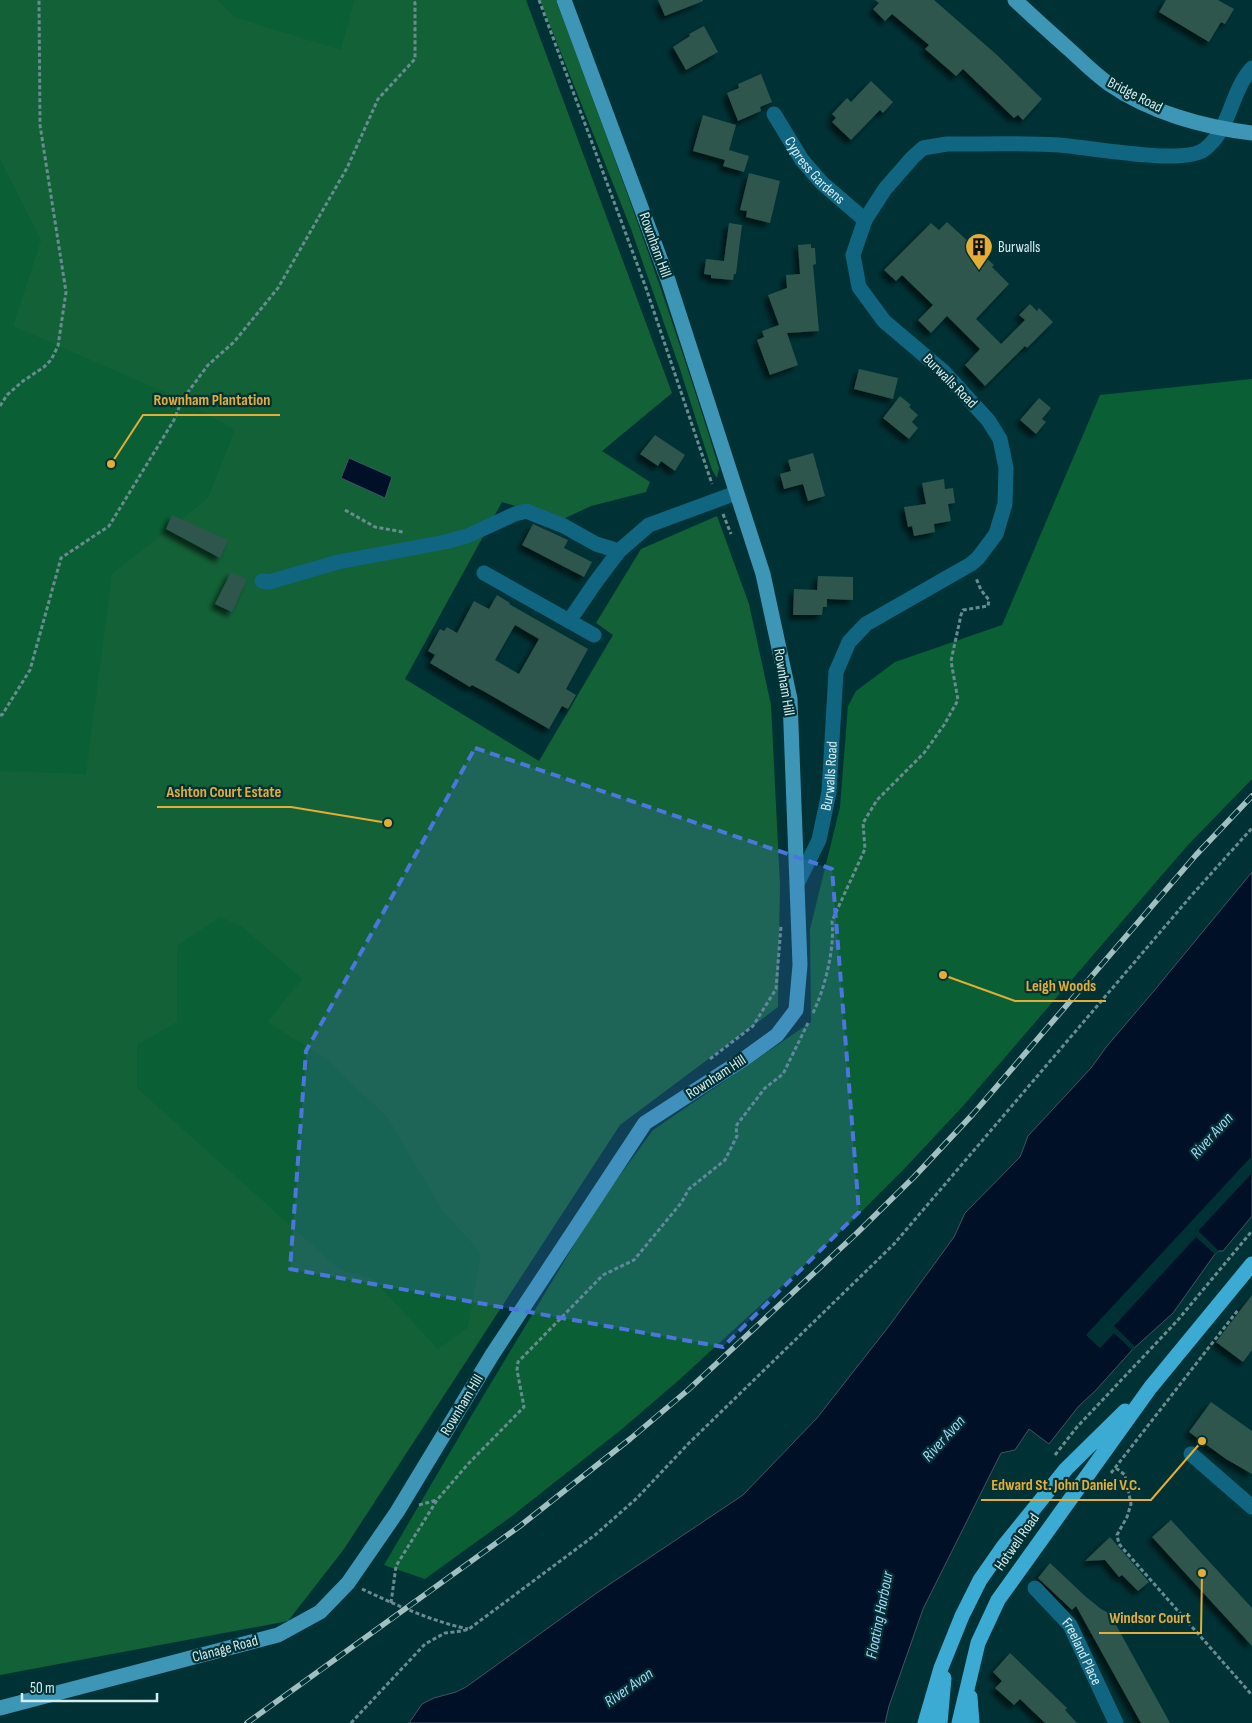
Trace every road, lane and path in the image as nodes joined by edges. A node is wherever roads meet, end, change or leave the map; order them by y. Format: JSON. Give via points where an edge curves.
{"nodes":[{"id":1,"x":39,"y":0,"type":"edge"},
{"id":2,"x":413,"y":0,"type":"edge"},
{"id":3,"x":539,"y":0,"type":"edge"},
{"id":4,"x":564,"y":0,"type":"edge"},
{"id":5,"x":1015,"y":0,"type":"edge"},
{"id":6,"x":1252,"y":68,"type":"edge"},
{"id":7,"x":774,"y":114,"type":"dead end"},
{"id":8,"x":1223,"y":128,"type":"junction"},
{"id":9,"x":1252,"y":132,"type":"edge"},
{"id":10,"x":865,"y":220,"type":"junction"},
{"id":11,"x":0,"y":406,"type":"edge"},
{"id":12,"x":736,"y":492,"type":"junction"},
{"id":13,"x":717,"y":499,"type":"junction"},
{"id":14,"x":345,"y":510,"type":"dead end"},
{"id":15,"x":404,"y":532,"type":"dead end"},
{"id":16,"x":732,"y":535,"type":"dead end"},
{"id":17,"x":619,"y":551,"type":"junction"},
{"id":18,"x":484,"y":573,"type":"dead end"},
{"id":19,"x":262,"y":581,"type":"dead end"},
{"id":20,"x":569,"y":622,"type":"junction"},
{"id":21,"x":594,"y":635,"type":"dead end"},
{"id":22,"x":0,"y":715,"type":"edge"},
{"id":23,"x":1252,"y":828,"type":"edge"},
{"id":24,"x":798,"y":882,"type":"junction"},
{"id":25,"x":781,"y":917,"type":"dead end"},
{"id":26,"x":708,"y":1061,"type":"dead end"},
{"id":27,"x":1252,"y":1264,"type":"edge"},
{"id":28,"x":1242,"y":1305,"type":"dead end"},
{"id":29,"x":1150,"y":1388,"type":"junction"},
{"id":30,"x":1191,"y":1454,"type":"dead end"},
{"id":31,"x":1116,"y":1468,"type":"junction"},
{"id":32,"x":1110,"y":1475,"type":"dead end"},
{"id":33,"x":1252,"y":1507,"type":"edge"},
{"id":34,"x":348,"y":1582,"type":"junction"},
{"id":35,"x":1035,"y":1588,"type":"dead end"},
{"id":36,"x":469,"y":1629,"type":"junction"},
{"id":37,"x":948,"y":1652,"type":"junction"},
{"id":38,"x":969,"y":1678,"type":"junction"},
{"id":39,"x":1252,"y":1695,"type":"edge"},
{"id":40,"x":0,"y":1708,"type":"edge"},
{"id":41,"x":351,"y":1723,"type":"edge"},
{"id":42,"x":925,"y":1723,"type":"edge"},
{"id":43,"x":940,"y":1723,"type":"edge"},
{"id":44,"x":959,"y":1723,"type":"edge"},
{"id":45,"x":972,"y":1723,"type":"edge"},
{"id":46,"x":1116,"y":1723,"type":"edge"}],
"edges":[{"from":1,"to":11,"type":"path","via":[[40,125],[66,292],[58,346],[51,360],[6,395]]},
{"from":2,"to":22,"type":"path","via":[[415,59],[378,99],[347,168],[278,288],[182,400],[174,420],[109,526],[61,558],[30,670]]},
{"from":3,"to":13,"type":"path","via":[[646,288]]},
{"from":4,"to":12,"type":"main road","name":"Rownham Hill","via":[[668,280]]},
{"from":5,"to":8,"type":"main road","name":"Bridge Road","via":[[1109,84],[1152,106]]},
{"from":6,"to":8,"type":"street","via":[[1239,87]]},
{"from":7,"to":10,"type":"street","name":"Cypress Gardens","via":[[802,160],[822,183]]},
{"from":8,"to":9,"type":"main road","name":"Bridge Road"},
{"from":8,"to":10,"type":"street","name":"Burwalls Road","via":[[1216,140],[1203,151],[1188,156],[1153,156],[1058,146],[947,144],[923,148],[885,190]]},
{"from":10,"to":24,"type":"street","name":"Burwalls Road","via":[[853,256],[859,287],[884,321],[944,372],[988,420],[1000,439],[1006,468],[1004,504],[996,534],[978,558],[866,624],[849,642],[836,672],[830,792],[819,840]]},
{"from":12,"to":13,"type":"street"},
{"from":12,"to":24,"type":"main road","name":"Rownham Hill","via":[[763,574],[790,699]]},
{"from":13,"to":16,"type":"path"},
{"from":13,"to":17,"type":"street","via":[[649,525]]},
{"from":14,"to":15,"type":"path","via":[[375,527]]},
{"from":17,"to":19,"type":"street","via":[[526,512],[445,542],[338,562],[269,582]]},
{"from":17,"to":20,"type":"street"},
{"from":18,"to":20,"type":"street"},
{"from":20,"to":21,"type":"street"},
{"from":23,"to":36,"type":"path","via":[[894,1244],[689,1443],[637,1498],[595,1535]]},
{"from":24,"to":34,"type":"main road","name":"Rownham Hill","via":[[800,965],[796,1010],[777,1035],[758,1050],[645,1123],[492,1355],[397,1512]]},
{"from":25,"to":26,"type":"path","via":[[776,989],[753,1026]]},
{"from":27,"to":29,"type":"highway","name":"Hotwell Road"},
{"from":28,"to":31,"type":"path"},
{"from":29,"to":37,"type":"highway","name":"Hotwell Road","via":[[1066,1469],[1002,1547],[980,1580]]},
{"from":29,"to":38,"type":"highway","name":"Hotwell Road","via":[[998,1600],[978,1643]]},
{"from":30,"to":33,"type":"street"},
{"from":31,"to":32,"type":"path"},
{"from":31,"to":39,"type":"path","via":[[1125,1475],[1131,1504],[1117,1535],[1119,1544]]},
{"from":34,"to":36,"type":"path","via":[[399,1606]]},
{"from":34,"to":40,"type":"main road","name":"Clanage Road","via":[[320,1612],[278,1635]]},
{"from":35,"to":46,"type":"street","name":"Freeland Place","via":[[1070,1625]]},
{"from":36,"to":41,"type":"path","via":[[445,1634],[425,1644]]},
{"from":37,"to":42,"type":"highway","via":[[935,1684]]},
{"from":37,"to":43,"type":"highway"},
{"from":38,"to":44,"type":"highway","name":"Hotwell Road"},
{"from":38,"to":45,"type":"highway"}]}
